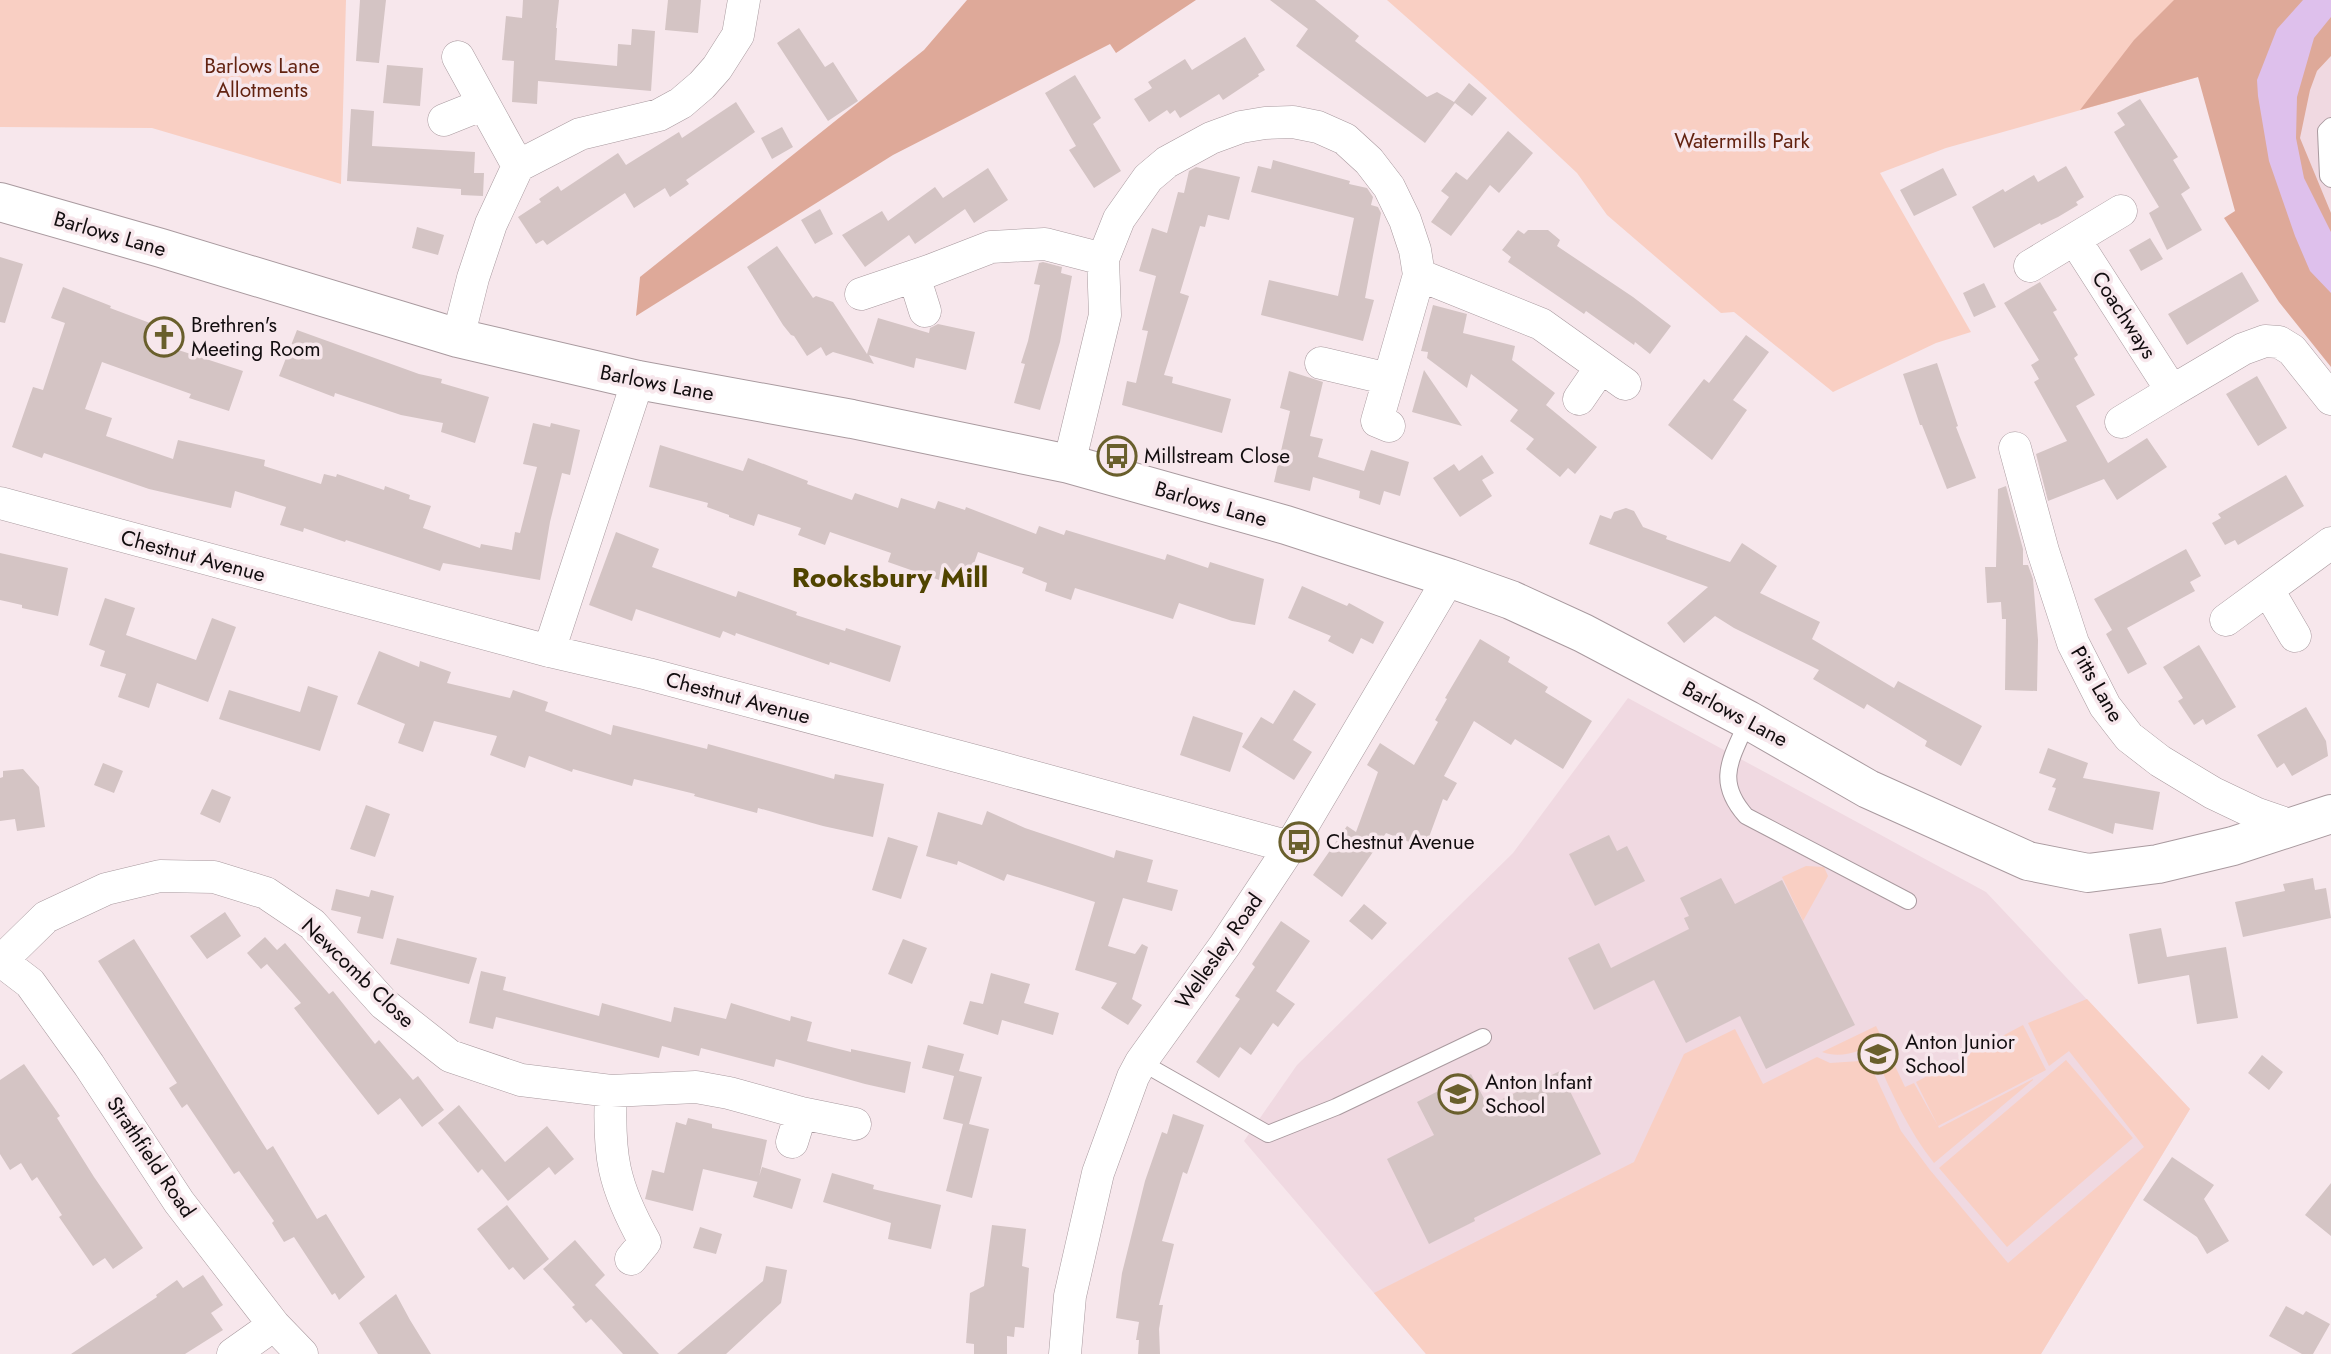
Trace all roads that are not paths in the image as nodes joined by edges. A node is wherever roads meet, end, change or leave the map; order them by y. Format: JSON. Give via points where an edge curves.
{"nodes":[{"id":1,"x":744,"y":0,"type":"edge"},
{"id":2,"x":458,"y":57,"type":"dead end"},
{"id":3,"x":484,"y":104,"type":"junction"},
{"id":4,"x":444,"y":120,"type":"dead end"},
{"id":5,"x":2331,"y":126,"type":"edge"},
{"id":6,"x":518,"y":166,"type":"junction"},
{"id":7,"x":2331,"y":178,"type":"edge"},
{"id":8,"x":0,"y":202,"type":"edge"},
{"id":9,"x":2121,"y":211,"type":"dead end"},
{"id":10,"x":2075,"y":240,"type":"junction"},
{"id":11,"x":1103,"y":259,"type":"junction"},
{"id":12,"x":2030,"y":266,"type":"dead end"},
{"id":13,"x":1419,"y":275,"type":"junction"},
{"id":14,"x":914,"y":276,"type":"junction"},
{"id":15,"x":860,"y":294,"type":"dead end"},
{"id":16,"x":925,"y":311,"type":"dead end"},
{"id":17,"x":458,"y":338,"type":"junction"},
{"id":18,"x":1321,"y":363,"type":"dead end"},
{"id":19,"x":1389,"y":379,"type":"junction"},
{"id":20,"x":638,"y":380,"type":"junction"},
{"id":21,"x":2172,"y":391,"type":"junction"},
{"id":22,"x":1579,"y":399,"type":"dead end"},
{"id":23,"x":2331,"y":399,"type":"edge"},
{"id":24,"x":2121,"y":422,"type":"dead end"},
{"id":25,"x":1389,"y":426,"type":"dead end"},
{"id":26,"x":2015,"y":448,"type":"dead end"},
{"id":27,"x":1069,"y":464,"type":"junction"},
{"id":28,"x":0,"y":503,"type":"edge"},
{"id":29,"x":2331,"y":543,"type":"edge"},
{"id":30,"x":1449,"y":578,"type":"junction"},
{"id":31,"x":2268,"y":590,"type":"junction"},
{"id":32,"x":2226,"y":620,"type":"dead end"},
{"id":33,"x":2295,"y":636,"type":"dead end"},
{"id":34,"x":549,"y":651,"type":"junction"},
{"id":35,"x":1748,"y":720,"type":"junction"},
{"id":36,"x":2331,"y":814,"type":"edge"},
{"id":37,"x":2295,"y":827,"type":"junction"},
{"id":38,"x":1290,"y":847,"type":"junction"},
{"id":39,"x":1908,"y":901,"type":"dead end"},
{"id":40,"x":1,"y":961,"type":"edge"},
{"id":41,"x":1483,"y":1037,"type":"dead end"},
{"id":42,"x":1141,"y":1062,"type":"junction"},
{"id":43,"x":611,"y":1091,"type":"junction"},
{"id":44,"x":855,"y":1124,"type":"dead end"},
{"id":45,"x":631,"y":1259,"type":"dead end"},
{"id":46,"x":274,"y":1325,"type":"junction"},
{"id":47,"x":233,"y":1354,"type":"edge"},
{"id":48,"x":302,"y":1354,"type":"edge"},
{"id":49,"x":1065,"y":1354,"type":"edge"}],
"edges":[{"from":1,"to":6,"type":"street","via":[[738,35],[717,68],[681,103],[659,115],[580,134]]},
{"from":2,"to":3,"type":"street"},
{"from":3,"to":4,"type":"street"},
{"from":3,"to":6,"type":"street"},
{"from":5,"to":7,"type":"lane","via":[[2326,131]]},
{"from":6,"to":17,"type":"street","via":[[491,223]]},
{"from":8,"to":17,"type":"street","name":"Barlows Lane"},
{"from":9,"to":10,"type":"street"},
{"from":10,"to":12,"type":"street"},
{"from":10,"to":21,"type":"street","name":"Coachways"},
{"from":11,"to":13,"type":"street","via":[[1132,197],[1167,162],[1241,127],[1293,122],[1345,139],[1369,161],[1389,187],[1405,220]]},
{"from":11,"to":14,"type":"street","via":[[1045,244],[991,247]]},
{"from":11,"to":27,"type":"street","via":[[1110,342]]},
{"from":13,"to":19,"type":"street"},
{"from":13,"to":22,"type":"street","via":[[1541,324],[1613,376]]},
{"from":14,"to":15,"type":"street"},
{"from":14,"to":16,"type":"street"},
{"from":17,"to":20,"type":"street","name":"Barlows Lane"},
{"from":18,"to":19,"type":"street"},
{"from":19,"to":25,"type":"street","via":[[1377,421]]},
{"from":20,"to":27,"type":"street","name":"Barlows Lane"},
{"from":20,"to":34,"type":"street"},
{"from":21,"to":23,"type":"street","via":[[2265,341],[2292,350]]},
{"from":21,"to":24,"type":"street"},
{"from":26,"to":37,"type":"street","name":"Pitts Lane","via":[[2073,643],[2105,706],[2129,737],[2160,761],[2224,798]]},
{"from":27,"to":30,"type":"street","name":"Barlows Lane","via":[[1286,525]]},
{"from":28,"to":34,"type":"street","name":"Chestnut Avenue"},
{"from":29,"to":31,"type":"street"},
{"from":30,"to":35,"type":"street","name":"Barlows Lane","via":[[1583,633]]},
{"from":30,"to":38,"type":"street","name":"Wellesley Road"},
{"from":31,"to":32,"type":"street"},
{"from":31,"to":33,"type":"street"},
{"from":34,"to":38,"type":"street","name":"Chestnut Avenue"},
{"from":35,"to":37,"type":"street","name":"Barlows Lane","via":[[1868,789],[2028,861],[2088,873],[2158,864]]},
{"from":35,"to":39,"type":"lane","via":[[1727,769],[1732,801],[1745,816]]},
{"from":36,"to":37,"type":"street","name":"Barlows Lane"},
{"from":38,"to":42,"type":"street","name":"Wellesley Road"},
{"from":40,"to":43,"type":"street","name":"Newcomb Close","via":[[46,917],[106,889],[160,876],[214,877],[266,893],[312,924],[384,1004],[450,1056],[521,1080]]},
{"from":40,"to":46,"type":"street","name":"Strathfield Road","via":[[30,983],[175,1196]]},
{"from":41,"to":42,"type":"lane","via":[[1268,1134]]},
{"from":42,"to":49,"type":"street","name":"Wellesley Road","via":[[1098,1173],[1070,1296]]},
{"from":43,"to":44,"type":"street","name":"Newcomb Close","via":[[696,1087],[729,1093],[796,1128]]},
{"from":43,"to":45,"type":"street","via":[[609,1133],[614,1173],[645,1242]]},
{"from":46,"to":47,"type":"street"},
{"from":46,"to":48,"type":"street","name":"Strathfield Road"}]}
